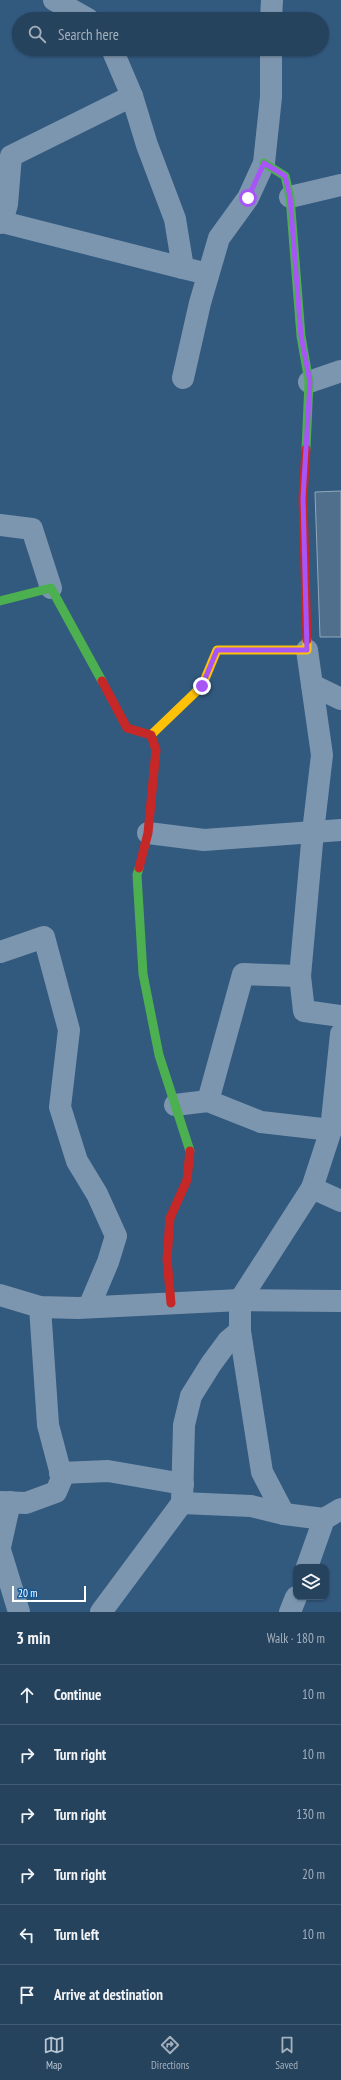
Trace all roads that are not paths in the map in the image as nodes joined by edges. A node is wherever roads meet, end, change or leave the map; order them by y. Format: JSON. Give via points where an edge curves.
{"nodes":[{"id":1,"x":54,"y":0,"type":"edge"},
{"id":2,"x":272,"y":0,"type":"edge"},
{"id":3,"x":75,"y":12,"type":"edge"},
{"id":4,"x":272,"y":12,"type":"edge"},
{"id":5,"x":115,"y":56,"type":"edge"},
{"id":6,"x":271,"y":56,"type":"edge"},
{"id":7,"x":132,"y":96,"type":"junction"},
{"id":8,"x":264,"y":163,"type":"junction"},
{"id":9,"x":341,"y":185,"type":"edge"},
{"id":10,"x":290,"y":197,"type":"junction"},
{"id":11,"x":1,"y":223,"type":"edge"},
{"id":12,"x":183,"y":268,"type":"junction"},
{"id":13,"x":208,"y":274,"type":"junction"},
{"id":14,"x":341,"y":371,"type":"edge"},
{"id":15,"x":184,"y":378,"type":"dead end"},
{"id":16,"x":310,"y":382,"type":"junction"},
{"id":17,"x":0,"y":525,"type":"edge"},
{"id":18,"x":51,"y":588,"type":"junction"},
{"id":19,"x":0,"y":601,"type":"edge"},
{"id":20,"x":307,"y":650,"type":"junction"},
{"id":21,"x":312,"y":685,"type":"junction"},
{"id":22,"x":341,"y":699,"type":"edge"},
{"id":23,"x":151,"y":735,"type":"junction"},
{"id":24,"x":341,"y":830,"type":"edge"},
{"id":25,"x":313,"y":832,"type":"junction"},
{"id":26,"x":148,"y":833,"type":"junction"},
{"id":27,"x":0,"y":952,"type":"edge"},
{"id":28,"x":300,"y":976,"type":"junction"},
{"id":29,"x":341,"y":1016,"type":"edge"},
{"id":30,"x":340,"y":1042,"type":"edge"},
{"id":31,"x":208,"y":1101,"type":"junction"},
{"id":32,"x":175,"y":1104,"type":"junction"},
{"id":33,"x":331,"y":1130,"type":"junction"},
{"id":34,"x":312,"y":1188,"type":"junction"},
{"id":35,"x":341,"y":1201,"type":"edge"},
{"id":36,"x":0,"y":1295,"type":"edge"},
{"id":37,"x":240,"y":1300,"type":"junction"},
{"id":38,"x":341,"y":1301,"type":"edge"},
{"id":39,"x":171,"y":1303,"type":"junction"},
{"id":40,"x":40,"y":1307,"type":"junction"},
{"id":41,"x":89,"y":1307,"type":"junction"},
{"id":42,"x":240,"y":1331,"type":"junction"},
{"id":43,"x":60,"y":1473,"type":"junction"},
{"id":44,"x":183,"y":1494,"type":"junction"},
{"id":45,"x":5,"y":1502,"type":"edge"},
{"id":46,"x":284,"y":1514,"type":"junction"},
{"id":47,"x":333,"y":1514,"type":"edge"},
{"id":48,"x":0,"y":1547,"type":"edge"},
{"id":49,"x":0,"y":1550,"type":"edge"},
{"id":50,"x":308,"y":1564,"type":"edge"},
{"id":51,"x":295,"y":1600,"type":"edge"},
{"id":52,"x":19,"y":1612,"type":"edge"},
{"id":53,"x":101,"y":1612,"type":"edge"},
{"id":54,"x":290,"y":1612,"type":"edge"}],
"edges":[{"from":1,"to":3,"type":"street"},
{"from":2,"to":4,"type":"street"},
{"from":5,"to":7,"type":"street"},
{"from":6,"to":8,"type":"street","via":[[271,97]]},
{"from":7,"to":11,"type":"street","via":[[11,156],[7,204]]},
{"from":7,"to":12,"type":"street","via":[[147,145],[175,219]]},
{"from":8,"to":10,"type":"street","via":[[285,176]]},
{"from":8,"to":13,"type":"street","via":[[248,198],[219,238]]},
{"from":9,"to":10,"type":"street"},
{"from":10,"to":16,"type":"street","via":[[301,336]]},
{"from":11,"to":12,"type":"street"},
{"from":12,"to":13,"type":"street"},
{"from":13,"to":15,"type":"street"},
{"from":14,"to":16,"type":"street"},
{"from":16,"to":20,"type":"street","via":[[303,498]]},
{"from":17,"to":18,"type":"street","via":[[32,529]]},
{"from":18,"to":19,"type":"street"},
{"from":18,"to":23,"type":"street","via":[[127,728]]},
{"from":20,"to":21,"type":"street"},
{"from":20,"to":23,"type":"street","via":[[217,650],[202,686]]},
{"from":21,"to":22,"type":"street"},
{"from":21,"to":25,"type":"street","via":[[322,755]]},
{"from":23,"to":26,"type":"street","via":[[156,750]]},
{"from":24,"to":25,"type":"street"},
{"from":25,"to":26,"type":"street","via":[[204,840]]},
{"from":25,"to":28,"type":"street"},
{"from":26,"to":32,"type":"street","via":[[137,875],[143,974],[158,1055]]},
{"from":27,"to":41,"type":"street","via":[[44,937],[69,1030],[60,1107],[77,1161],[97,1194],[116,1236]]},
{"from":28,"to":29,"type":"street","via":[[304,1011]]},
{"from":28,"to":31,"type":"street","via":[[243,974]]},
{"from":30,"to":33,"type":"street"},
{"from":31,"to":32,"type":"street"},
{"from":31,"to":33,"type":"street","via":[[261,1122]]},
{"from":32,"to":39,"type":"street","via":[[190,1148],[187,1180],[170,1218],[167,1259]]},
{"from":33,"to":34,"type":"street"},
{"from":34,"to":35,"type":"street"},
{"from":34,"to":37,"type":"street"},
{"from":36,"to":40,"type":"street"},
{"from":37,"to":38,"type":"street"},
{"from":37,"to":39,"type":"street"},
{"from":37,"to":42,"type":"street"},
{"from":39,"to":41,"type":"street"},
{"from":40,"to":41,"type":"street"},
{"from":40,"to":43,"type":"street","via":[[48,1425]]},
{"from":42,"to":44,"type":"street","via":[[228,1341],[210,1364],[191,1396],[184,1425]]},
{"from":42,"to":46,"type":"street","via":[[262,1472]]},
{"from":43,"to":44,"type":"street","via":[[108,1471]]},
{"from":43,"to":45,"type":"street","via":[[62,1478],[56,1492],[26,1503]]},
{"from":44,"to":46,"type":"street"},
{"from":44,"to":53,"type":"street"},
{"from":45,"to":48,"type":"street"},
{"from":46,"to":47,"type":"street"},
{"from":47,"to":50,"type":"street"},
{"from":49,"to":52,"type":"street"},
{"from":51,"to":54,"type":"street"}]}
